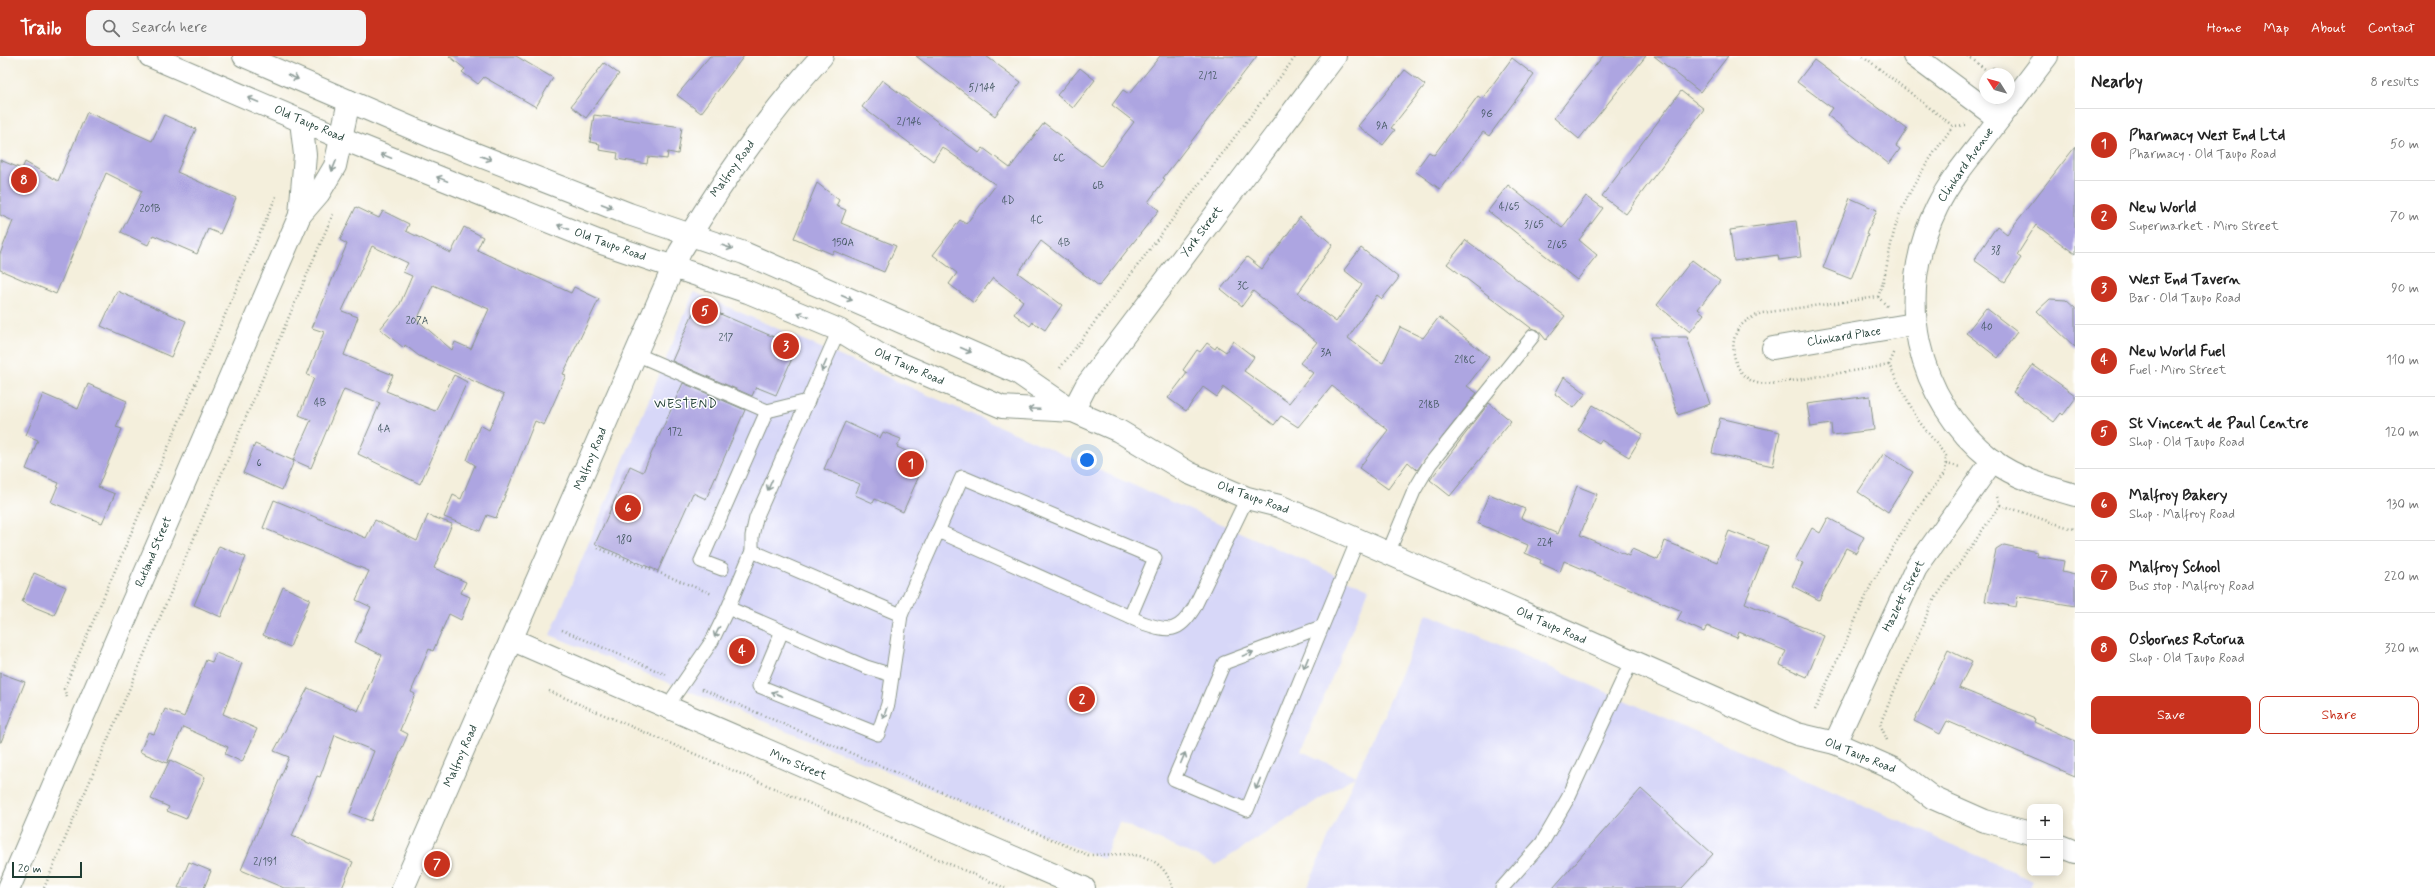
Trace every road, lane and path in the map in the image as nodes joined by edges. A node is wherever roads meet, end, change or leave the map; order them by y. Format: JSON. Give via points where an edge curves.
{"nodes":[{"id":1,"x":150,"y":56,"type":"edge"},
{"id":2,"x":244,"y":56,"type":"edge"},
{"id":3,"x":822,"y":56,"type":"edge"},
{"id":4,"x":1296,"y":56,"type":"edge"},
{"id":5,"x":1335,"y":56,"type":"edge"},
{"id":6,"x":1863,"y":56,"type":"edge"},
{"id":7,"x":1914,"y":56,"type":"edge"},
{"id":8,"x":1968,"y":56,"type":"edge"},
{"id":9,"x":2046,"y":56,"type":"edge"},
{"id":10,"x":1984,"y":68,"type":"edge"},
{"id":11,"x":349,"y":101,"type":"junction"},
{"id":12,"x":1999,"y":119,"type":"junction"},
{"id":13,"x":301,"y":121,"type":"junction"},
{"id":14,"x":1953,"y":126,"type":"dead end"},
{"id":15,"x":341,"y":138,"type":"junction"},
{"id":16,"x":279,"y":191,"type":"dead end"},
{"id":17,"x":334,"y":211,"type":"dead end"},
{"id":18,"x":300,"y":215,"type":"junction"},
{"id":19,"x":690,"y":235,"type":"junction"},
{"id":20,"x":673,"y":268,"type":"junction"},
{"id":21,"x":1914,"y":324,"type":"junction"},
{"id":22,"x":839,"y":330,"type":"junction"},
{"id":23,"x":1533,"y":336,"type":"dead end"},
{"id":24,"x":1773,"y":348,"type":"dead end"},
{"id":25,"x":1895,"y":351,"type":"dead end"},
{"id":26,"x":636,"y":354,"type":"junction"},
{"id":27,"x":1060,"y":368,"type":"dead end"},
{"id":28,"x":808,"y":400,"type":"junction"},
{"id":29,"x":767,"y":411,"type":"junction"},
{"id":30,"x":1073,"y":411,"type":"junction"},
{"id":31,"x":1993,"y":460,"type":"junction"},
{"id":32,"x":1946,"y":464,"type":"junction"},
{"id":33,"x":1961,"y":467,"type":"dead end"},
{"id":34,"x":1995,"y":492,"type":"dead end"},
{"id":35,"x":2075,"y":495,"type":"edge"},
{"id":36,"x":1247,"y":498,"type":"junction"},
{"id":37,"x":2000,"y":505,"type":"junction"},
{"id":38,"x":2075,"y":529,"type":"edge"},
{"id":39,"x":938,"y":532,"type":"junction"},
{"id":40,"x":1358,"y":540,"type":"junction"},
{"id":41,"x":598,"y":548,"type":"dead end"},
{"id":42,"x":752,"y":551,"type":"junction"},
{"id":43,"x":1388,"y":553,"type":"junction"},
{"id":44,"x":722,"y":569,"type":"dead end"},
{"id":45,"x":712,"y":594,"type":"dead end"},
{"id":46,"x":728,"y":608,"type":"junction"},
{"id":47,"x":901,"y":615,"type":"junction"},
{"id":48,"x":1130,"y":617,"type":"junction"},
{"id":49,"x":1321,"y":627,"type":"junction"},
{"id":50,"x":562,"y":630,"type":"dead end"},
{"id":51,"x":782,"y":630,"type":"junction"},
{"id":52,"x":513,"y":640,"type":"junction"},
{"id":53,"x":1631,"y":662,"type":"junction"},
{"id":54,"x":892,"y":675,"type":"junction"},
{"id":55,"x":683,"y":681,"type":"junction"},
{"id":56,"x":548,"y":692,"type":"dead end"},
{"id":57,"x":68,"y":703,"type":"dead end"},
{"id":58,"x":666,"y":708,"type":"junction"},
{"id":59,"x":1815,"y":710,"type":"dead end"},
{"id":60,"x":1887,"y":740,"type":"dead end"},
{"id":61,"x":1836,"y":743,"type":"junction"},
{"id":62,"x":2027,"y":832,"type":"edge"},
{"id":63,"x":2063,"y":847,"type":"edge"},
{"id":64,"x":2075,"y":852,"type":"edge"},
{"id":65,"x":1061,"y":883,"type":"edge"},
{"id":66,"x":9,"y":888,"type":"edge"},
{"id":67,"x":44,"y":888,"type":"edge"},
{"id":68,"x":404,"y":888,"type":"edge"},
{"id":69,"x":1005,"y":888,"type":"edge"},
{"id":70,"x":1084,"y":888,"type":"edge"},
{"id":71,"x":1173,"y":888,"type":"edge"},
{"id":72,"x":1502,"y":888,"type":"edge"}],
"edges":[{"from":13,"to":1,"type":"main road","name":"Old Taupo Road","one_way":true},
{"from":2,"to":11,"type":"main road","name":"Old Taupo Road","one_way":true},
{"from":3,"to":19,"type":"main road","name":"Malfroy Road","via":[[787,96],[747,149],[719,187]]},
{"from":4,"to":27,"type":"path"},
{"from":5,"to":30,"type":"main road","name":"York Street","via":[[1086,386]]},
{"from":6,"to":14,"type":"path"},
{"from":7,"to":12,"type":"main road"},
{"from":8,"to":10,"type":"path"},
{"from":9,"to":12,"type":"main road","name":"Clinkard Avenue"},
{"from":11,"to":15,"type":"main road","name":"Rutland Street"},
{"from":11,"to":19,"type":"main road","name":"Old Taupo Road","one_way":true,"via":[[437,139],[613,208]]},
{"from":12,"to":21,"type":"main road","name":"Clinkard Avenue","via":[[1951,182],[1925,233],[1917,262]]},
{"from":13,"to":15,"type":"main road","name":"Old Taupo Road"},
{"from":13,"to":18,"type":"main road","name":"Rutland Street","via":[[305,155]]},
{"from":15,"to":18,"type":"main road","name":"Rutland Street","one_way":true,"via":[[335,166],[320,193]]},
{"from":20,"to":15,"type":"main road","name":"Old Taupo Road","one_way":true,"via":[[602,243]]},
{"from":16,"to":57,"type":"path","via":[[64,689]]},
{"from":17,"to":67,"type":"path"},
{"from":18,"to":66,"type":"main road","name":"Rutland Street"},
{"from":19,"to":20,"type":"main road","name":"Malfroy Road"},
{"from":19,"to":30,"type":"main road","name":"Old Taupo Road","one_way":true,"via":[[744,253],[1018,373]]},
{"from":22,"to":20,"type":"main road","name":"Old Taupo Road","one_way":true,"via":[[731,285]]},
{"from":20,"to":26,"type":"main road","name":"Malfroy Road"},
{"from":21,"to":24,"type":"main road","name":"Clinkard Place"},
{"from":21,"to":31,"type":"main road","name":"Clinkard Avenue","via":[[1921,355],[1931,382],[1946,408],[1965,434]]},
{"from":22,"to":28,"type":"lane","one_way":true},
{"from":30,"to":22,"type":"main road","name":"Old Taupo Road","one_way":true,"via":[[1002,407],[880,355]]},
{"from":23,"to":43,"type":"lane","via":[[1430,464],[1414,491]]},
{"from":25,"to":32,"type":"path","via":[[1889,365],[1918,420],[1946,456]]},
{"from":26,"to":29,"type":"lane"},
{"from":26,"to":52,"type":"main road","name":"Malfroy Road"},
{"from":28,"to":29,"type":"lane"},
{"from":28,"to":42,"type":"lane","one_way":true,"via":[[756,518]]},
{"from":29,"to":44,"type":"lane","via":[[701,561]]},
{"from":30,"to":36,"type":"main road","name":"Old Taupo Road","via":[[1119,431],[1188,472]]},
{"from":31,"to":35,"type":"main road","name":"Clinkard Avenue","via":[[2016,474],[2046,487]]},
{"from":31,"to":61,"type":"main road","name":"Hazlett Street","via":[[1916,568]]},
{"from":32,"to":33,"type":"path"},
{"from":32,"to":59,"type":"path","via":[[1945,472],[1886,556]]},
{"from":34,"to":37,"type":"path"},
{"from":36,"to":40,"type":"main road","name":"Old Taupo Road","via":[[1279,506]]},
{"from":36,"to":48,"type":"lane","via":[[1227,544],[1186,621],[1174,629],[1162,630]]},
{"from":37,"to":38,"type":"path","via":[[2046,522]]},
{"from":37,"to":60,"type":"path","via":[[1932,603],[1880,724]]},
{"from":39,"to":47,"type":"lane"},
{"from":39,"to":48,"type":"lane"},
{"from":39,"to":48,"type":"lane","via":[[962,477],[1155,558]]},
{"from":40,"to":43,"type":"main road","name":"Old Taupo Road"},
{"from":40,"to":49,"type":"lane"},
{"from":41,"to":45,"type":"path"},
{"from":42,"to":46,"type":"lane"},
{"from":42,"to":47,"type":"lane"},
{"from":43,"to":53,"type":"main road","name":"Old Taupo Road"},
{"from":46,"to":51,"type":"lane"},
{"from":46,"to":55,"type":"lane","one_way":true,"via":[[712,641]]},
{"from":47,"to":54,"type":"lane"},
{"from":49,"to":49,"type":"lane","one_way":true,"via":[[1247,810],[1174,779],[1224,663]]},
{"from":50,"to":55,"type":"path"},
{"from":51,"to":54,"type":"lane","via":[[866,667]]},
{"from":54,"to":51,"type":"lane","one_way":true,"via":[[888,704],[878,734],[759,686]]},
{"from":52,"to":58,"type":"main road","name":"Miro Street"},
{"from":52,"to":68,"type":"main road","name":"Malfroy Road"},
{"from":53,"to":61,"type":"main road","name":"Old Taupo Road","via":[[1797,734]]},
{"from":53,"to":72,"type":"lane","via":[[1568,798],[1542,843]]},
{"from":55,"to":58,"type":"lane"},
{"from":55,"to":71,"type":"path","via":[[1088,855],[1139,854],[1166,872]]},
{"from":56,"to":69,"type":"path"},
{"from":58,"to":65,"type":"main road","name":"Miro Street"},
{"from":61,"to":62,"type":"main road","name":"Old Taupo Road","via":[[1896,770],[1933,798],[1985,821]]},
{"from":63,"to":64,"type":"main road"},
{"from":65,"to":70,"type":"main road","name":"Miro Street"}]}
